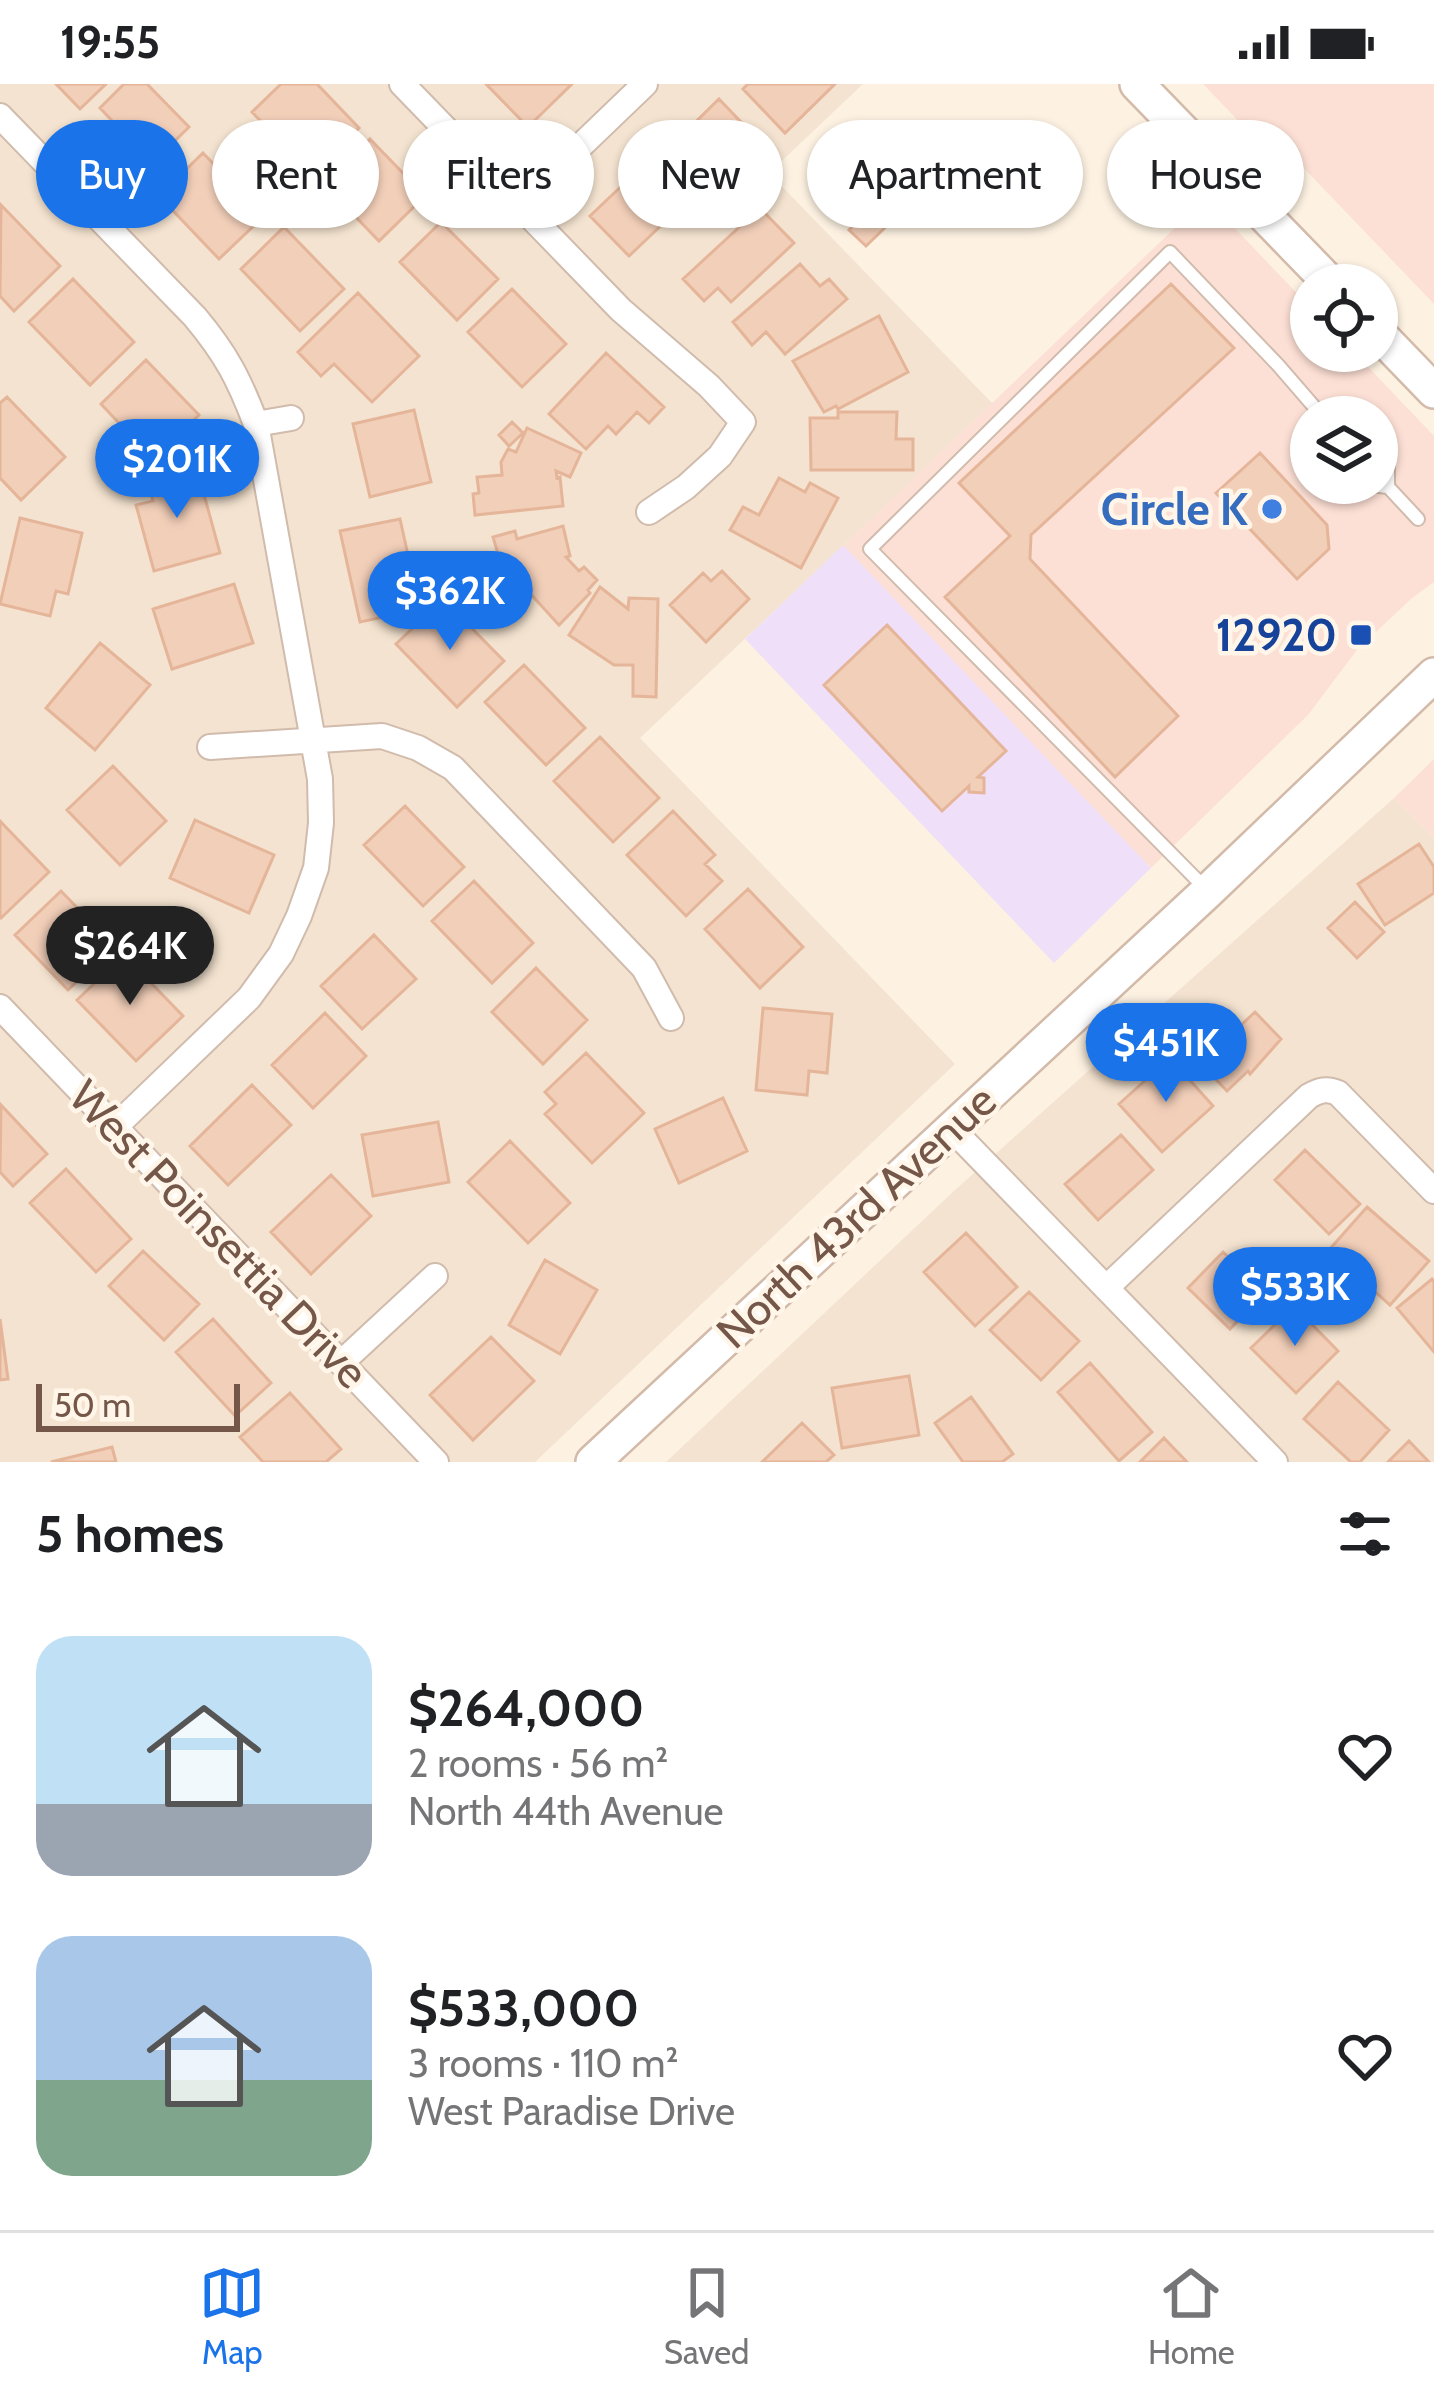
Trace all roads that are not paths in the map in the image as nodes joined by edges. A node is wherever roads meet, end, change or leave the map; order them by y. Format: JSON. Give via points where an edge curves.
{"nodes":[{"id":1,"x":402,"y":84,"type":"edge"},
{"id":2,"x":645,"y":84,"type":"edge"},
{"id":3,"x":1137,"y":84,"type":"edge"},
{"id":4,"x":0,"y":116,"type":"edge"},
{"id":5,"x":437,"y":120,"type":"edge"},
{"id":6,"x":594,"y":133,"type":"edge"},
{"id":7,"x":541,"y":228,"type":"edge"},
{"id":8,"x":1312,"y":264,"type":"edge"},
{"id":9,"x":1398,"y":354,"type":"edge"},
{"id":10,"x":1434,"y":391,"type":"edge"},
{"id":11,"x":1305,"y":396,"type":"edge"},
{"id":12,"x":291,"y":418,"type":"dead end"},
{"id":13,"x":256,"y":424,"type":"junction"},
{"id":14,"x":1398,"y":498,"type":"edge"},
{"id":15,"x":649,"y":512,"type":"dead end"},
{"id":16,"x":1418,"y":519,"type":"dead end"},
{"id":17,"x":1434,"y":675,"type":"edge"},
{"id":18,"x":315,"y":741,"type":"junction"},
{"id":19,"x":210,"y":747,"type":"dead end"},
{"id":20,"x":1208,"y":891,"type":"junction"},
{"id":21,"x":0,"y":1007,"type":"edge"},
{"id":22,"x":671,"y":1018,"type":"dead end"},
{"id":23,"x":116,"y":1126,"type":"junction"},
{"id":24,"x":951,"y":1128,"type":"junction"},
{"id":25,"x":1434,"y":1191,"type":"edge"},
{"id":26,"x":434,"y":1276,"type":"dead end"},
{"id":27,"x":1106,"y":1288,"type":"junction"},
{"id":28,"x":342,"y":1362,"type":"junction"},
{"id":29,"x":436,"y":1462,"type":"edge"},
{"id":30,"x":593,"y":1462,"type":"edge"},
{"id":31,"x":1275,"y":1462,"type":"edge"}],
"edges":[{"from":1,"to":5,"type":"street"},
{"from":2,"to":6,"type":"street"},
{"from":3,"to":8,"type":"main road"},
{"from":4,"to":13,"type":"street","via":[[220,346]]},
{"from":7,"to":15,"type":"street","via":[[742,422],[720,456]]},
{"from":9,"to":10,"type":"main road"},
{"from":11,"to":20,"type":"lane","via":[[1170,252],[870,549]]},
{"from":12,"to":13,"type":"street"},
{"from":13,"to":18,"type":"street"},
{"from":14,"to":16,"type":"lane"},
{"from":17,"to":20,"type":"main road","name":"North 43rd Avenue"},
{"from":18,"to":19,"type":"street"},
{"from":18,"to":22,"type":"street","via":[[382,736],[453,768],[644,968]]},
{"from":18,"to":23,"type":"street","via":[[316,868],[281,954],[249,998]]},
{"from":20,"to":24,"type":"main road","name":"North 43rd Avenue"},
{"from":21,"to":23,"type":"street","name":"West Poinsettia Drive"},
{"from":23,"to":28,"type":"street","name":"West Poinsettia Drive"},
{"from":24,"to":27,"type":"street"},
{"from":24,"to":30,"type":"main road","name":"North 43rd Avenue"},
{"from":25,"to":27,"type":"street","via":[[1329,1089],[1310,1096]]},
{"from":26,"to":28,"type":"street"},
{"from":27,"to":31,"type":"street"},
{"from":28,"to":29,"type":"street","name":"West Poinsettia Drive"}]}
